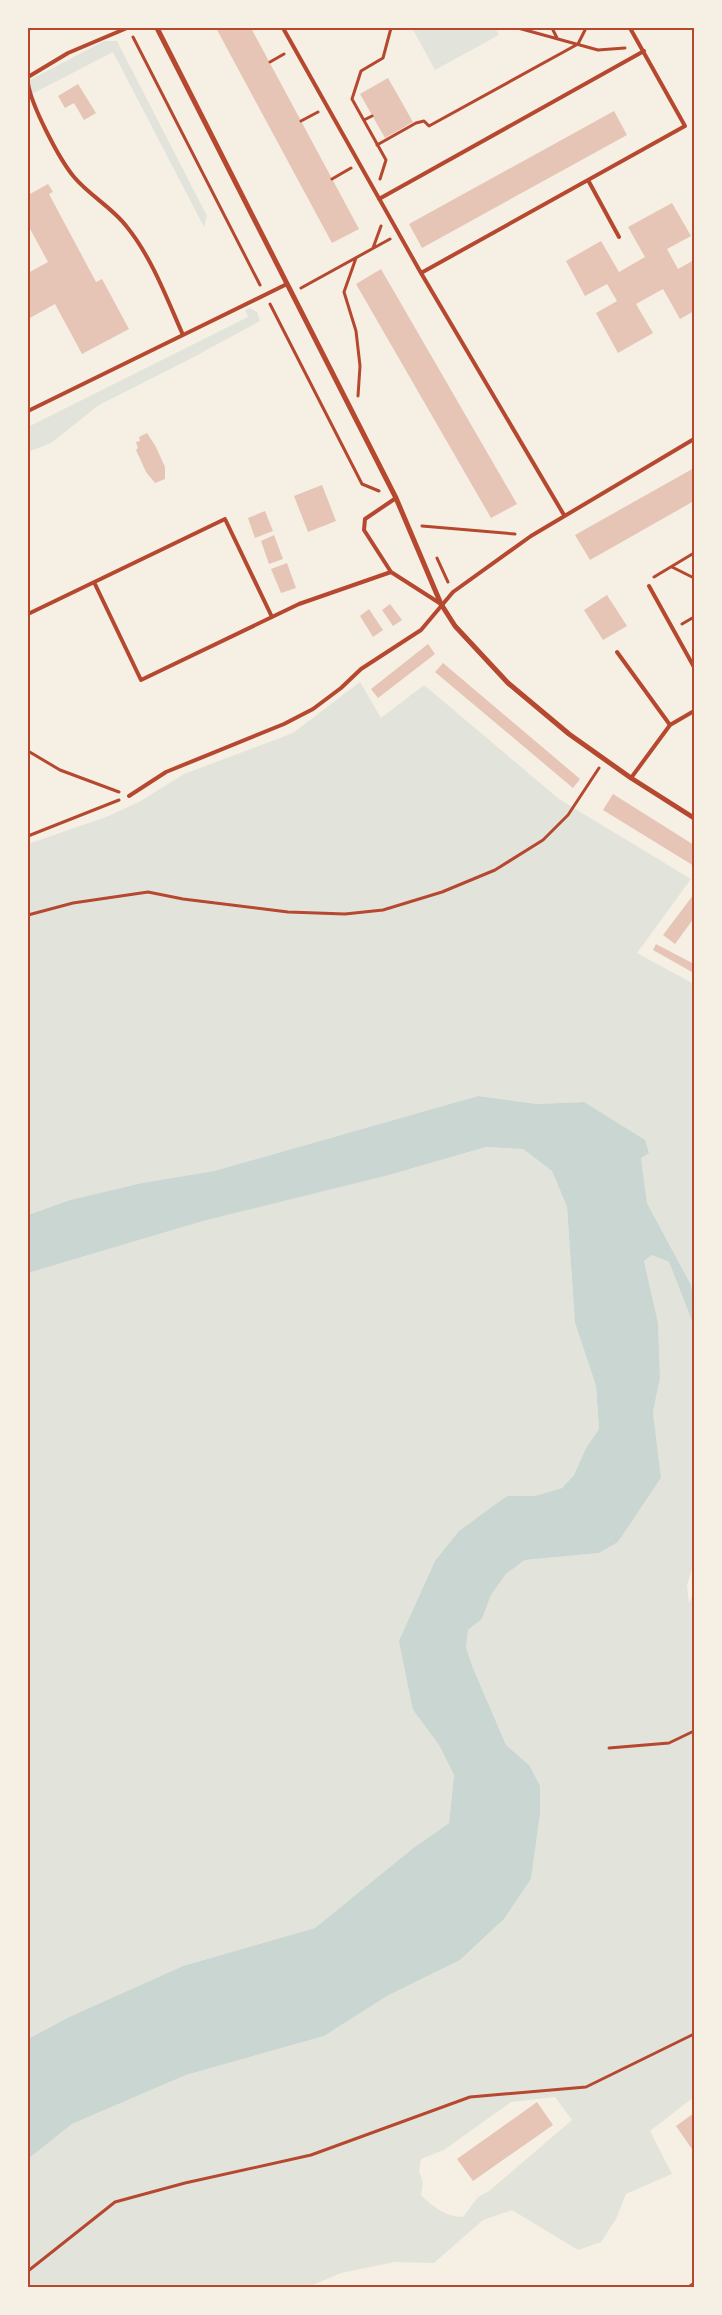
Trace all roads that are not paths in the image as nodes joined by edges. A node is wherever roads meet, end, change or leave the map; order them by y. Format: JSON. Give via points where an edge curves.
{"nodes":[{"id":1,"x":127,"y":28,"type":"edge"},
{"id":2,"x":157,"y":28,"type":"edge"},
{"id":3,"x":290,"y":28,"type":"edge"},
{"id":4,"x":630,"y":28,"type":"edge"},
{"id":5,"x":284,"y":29,"type":"edge"},
{"id":6,"x":644,"y":51,"type":"junction"},
{"id":7,"x":28,"y":77,"type":"edge"},
{"id":8,"x":28,"y":82,"type":"edge"},
{"id":9,"x":588,"y":180,"type":"junction"},
{"id":10,"x":379,"y":199,"type":"junction"},
{"id":11,"x":619,"y":237,"type":"dead end"},
{"id":12,"x":421,"y":273,"type":"junction"},
{"id":13,"x":287,"y":284,"type":"junction"},
{"id":14,"x":183,"y":335,"type":"junction"},
{"id":15,"x":28,"y":411,"type":"edge"},
{"id":16,"x":694,"y":439,"type":"edge"},
{"id":17,"x":396,"y":498,"type":"junction"},
{"id":18,"x":564,"y":515,"type":"junction"},
{"id":19,"x":391,"y":572,"type":"junction"},
{"id":20,"x":94,"y":582,"type":"junction"},
{"id":21,"x":649,"y":586,"type":"road end"},
{"id":22,"x":441,"y":604,"type":"junction"},
{"id":23,"x":28,"y":614,"type":"edge"},
{"id":24,"x":272,"y":617,"type":"junction"},
{"id":25,"x":617,"y":652,"type":"dead end"},
{"id":26,"x":694,"y":667,"type":"edge"},
{"id":27,"x":694,"y":711,"type":"edge"},
{"id":28,"x":670,"y":725,"type":"junction"},
{"id":29,"x":631,"y":778,"type":"junction"},
{"id":30,"x":129,"y":796,"type":"road end"},
{"id":31,"x":694,"y":818,"type":"edge"},
{"id":32,"x":694,"y":2284,"type":"edge"},
{"id":33,"x":688,"y":2288,"type":"edge"}],
"edges":[{"from":1,"to":7,"type":"lane","via":[[68,53]]},
{"from":2,"to":13,"type":"street"},
{"from":3,"to":5,"type":"lane"},
{"from":4,"to":6,"type":"lane"},
{"from":5,"to":10,"type":"lane"},
{"from":6,"to":9,"type":"lane","via":[[685,126]]},
{"from":6,"to":10,"type":"lane"},
{"from":8,"to":14,"type":"lane","via":[[29,96],[74,177],[127,226],[150,264]]},
{"from":9,"to":11,"type":"lane"},
{"from":9,"to":12,"type":"lane"},
{"from":10,"to":12,"type":"lane"},
{"from":12,"to":18,"type":"lane"},
{"from":13,"to":14,"type":"lane"},
{"from":13,"to":17,"type":"street"},
{"from":14,"to":15,"type":"lane"},
{"from":16,"to":18,"type":"lane"},
{"from":17,"to":19,"type":"lane","via":[[365,519],[364,530]]},
{"from":17,"to":22,"type":"street"},
{"from":18,"to":22,"type":"lane","via":[[453,592]]},
{"from":19,"to":22,"type":"lane"},
{"from":19,"to":24,"type":"lane","via":[[299,604]]},
{"from":20,"to":23,"type":"lane"},
{"from":20,"to":24,"type":"lane","via":[[141,680]]},
{"from":20,"to":24,"type":"lane","via":[[225,519]]},
{"from":21,"to":26,"type":"lane"},
{"from":22,"to":29,"type":"street","via":[[455,626],[508,683],[569,734]]},
{"from":22,"to":30,"type":"lane","via":[[421,630],[361,669],[313,708],[284,724],[166,772]]},
{"from":25,"to":28,"type":"lane"},
{"from":27,"to":28,"type":"lane"},
{"from":28,"to":29,"type":"lane"},
{"from":29,"to":31,"type":"street"},
{"from":32,"to":33,"type":"lane"}]}
